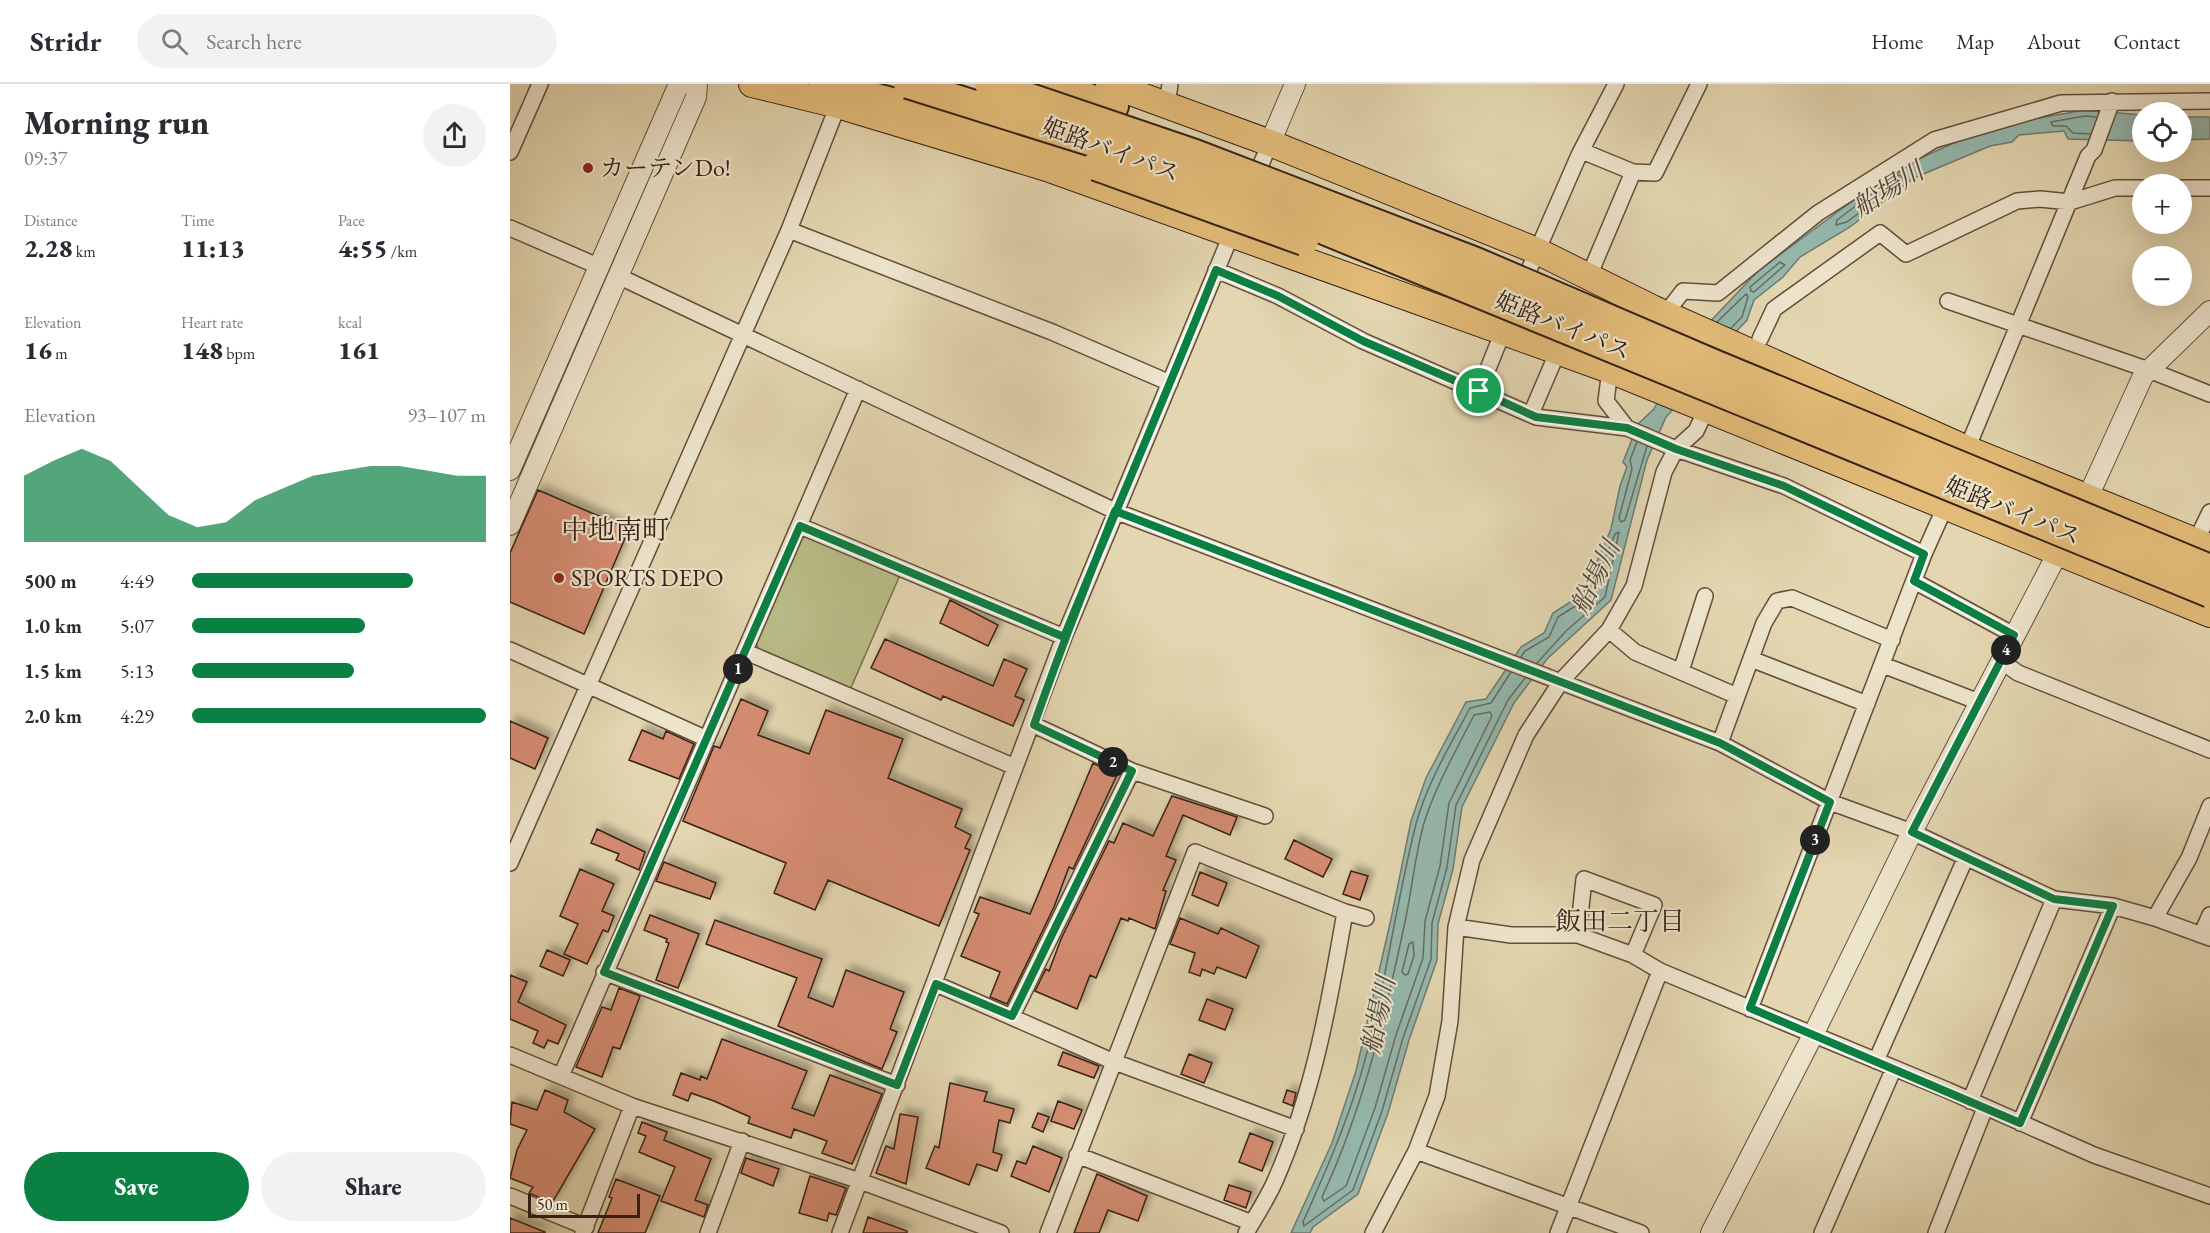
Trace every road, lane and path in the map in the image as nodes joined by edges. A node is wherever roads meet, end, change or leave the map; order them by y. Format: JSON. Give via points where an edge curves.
{"nodes":[{"id":1,"x":540,"y":84,"type":"edge"},
{"id":2,"x":679,"y":84,"type":"edge"},
{"id":3,"x":697,"y":84,"type":"edge"},
{"id":4,"x":752,"y":84,"type":"edge"},
{"id":5,"x":908,"y":84,"type":"edge"},
{"id":6,"x":989,"y":84,"type":"edge"},
{"id":7,"x":1045,"y":84,"type":"edge"},
{"id":8,"x":1295,"y":84,"type":"edge"},
{"id":9,"x":1616,"y":84,"type":"edge"},
{"id":10,"x":1699,"y":84,"type":"edge"},
{"id":11,"x":1168,"y":94,"type":"edge"},
{"id":12,"x":831,"y":95,"type":"edge"},
{"id":13,"x":1112,"y":95,"type":"edge"},
{"id":14,"x":2112,"y":101,"type":"junction"},
{"id":15,"x":2210,"y":101,"type":"edge"},
{"id":16,"x":1270,"y":143,"type":"junction"},
{"id":17,"x":1582,"y":151,"type":"junction"},
{"id":18,"x":510,"y":152,"type":"edge"},
{"id":19,"x":1633,"y":172,"type":"junction"},
{"id":20,"x":2132,"y":188,"type":"edge"},
{"id":21,"x":2192,"y":188,"type":"edge"},
{"id":22,"x":2210,"y":188,"type":"edge"},
{"id":23,"x":2070,"y":202,"type":"junction"},
{"id":24,"x":510,"y":228,"type":"edge"},
{"id":25,"x":789,"y":230,"type":"junction"},
{"id":26,"x":1232,"y":233,"type":"junction"},
{"id":27,"x":1537,"y":251,"type":"junction"},
{"id":28,"x":1476,"y":262,"type":"junction"},
{"id":29,"x":600,"y":267,"type":"junction"},
{"id":30,"x":1216,"y":270,"type":"junction"},
{"id":31,"x":618,"y":276,"type":"junction"},
{"id":32,"x":1589,"y":276,"type":"junction"},
{"id":33,"x":1948,"y":301,"type":"dead end"},
{"id":34,"x":1659,"y":310,"type":"junction"},
{"id":35,"x":2210,"y":311,"type":"edge"},
{"id":36,"x":2020,"y":326,"type":"junction"},
{"id":37,"x":1503,"y":331,"type":"junction"},
{"id":38,"x":741,"y":336,"type":"junction"},
{"id":39,"x":1757,"y":347,"type":"junction"},
{"id":40,"x":1558,"y":351,"type":"junction"},
{"id":41,"x":1610,"y":358,"type":"junction"},
{"id":42,"x":2149,"y":370,"type":"junction"},
{"id":43,"x":1170,"y":383,"type":"junction"},
{"id":44,"x":858,"y":389,"type":"junction"},
{"id":45,"x":1479,"y":391,"type":"junction"},
{"id":46,"x":2210,"y":394,"type":"edge"},
{"id":47,"x":1707,"y":408,"type":"junction"},
{"id":48,"x":1531,"y":414,"type":"junction"},
{"id":49,"x":1627,"y":428,"type":"junction"},
{"id":50,"x":1676,"y":449,"type":"junction"},
{"id":51,"x":1967,"y":449,"type":"junction"},
{"id":52,"x":510,"y":470,"type":"edge"},
{"id":53,"x":2089,"y":498,"type":"junction"},
{"id":54,"x":1946,"y":507,"type":"junction"},
{"id":55,"x":1115,"y":511,"type":"junction"},
{"id":56,"x":2210,"y":512,"type":"edge"},
{"id":57,"x":510,"y":525,"type":"edge"},
{"id":58,"x":800,"y":526,"type":"junction"},
{"id":59,"x":2203,"y":544,"type":"edge"},
{"id":60,"x":2057,"y":552,"type":"junction"},
{"id":61,"x":1924,"y":554,"type":"junction"},
{"id":62,"x":2210,"y":569,"type":"edge"},
{"id":63,"x":1914,"y":581,"type":"junction"},
{"id":64,"x":2210,"y":593,"type":"edge"},
{"id":65,"x":1705,"y":596,"type":"dead end"},
{"id":66,"x":2210,"y":614,"type":"edge"},
{"id":67,"x":1609,"y":630,"type":"junction"},
{"id":68,"x":2014,"y":635,"type":"junction"},
{"id":69,"x":1064,"y":637,"type":"junction"},
{"id":70,"x":1892,"y":640,"type":"junction"},
{"id":71,"x":510,"y":650,"type":"edge"},
{"id":72,"x":746,"y":652,"type":"junction"},
{"id":73,"x":1751,"y":659,"type":"junction"},
{"id":74,"x":2001,"y":661,"type":"junction"},
{"id":75,"x":1883,"y":664,"type":"junction"},
{"id":76,"x":1681,"y":671,"type":"junction"},
{"id":77,"x":1562,"y":680,"type":"junction"},
{"id":78,"x":588,"y":685,"type":"junction"},
{"id":79,"x":1737,"y":696,"type":"junction"},
{"id":80,"x":1979,"y":702,"type":"junction"},
{"id":81,"x":1867,"y":704,"type":"junction"},
{"id":82,"x":1034,"y":725,"type":"junction"},
{"id":83,"x":707,"y":739,"type":"junction"},
{"id":84,"x":1720,"y":743,"type":"junction"},
{"id":85,"x":2210,"y":750,"type":"edge"},
{"id":86,"x":1015,"y":767,"type":"junction"},
{"id":87,"x":1132,"y":771,"type":"junction"},
{"id":88,"x":1830,"y":802,"type":"junction"},
{"id":89,"x":2210,"y":806,"type":"edge"},
{"id":90,"x":1265,"y":816,"type":"dead end"},
{"id":91,"x":1912,"y":832,"type":"junction"},
{"id":92,"x":1966,"y":856,"type":"junction"},
{"id":93,"x":510,"y":863,"type":"edge"},
{"id":94,"x":2054,"y":899,"type":"junction"},
{"id":95,"x":2113,"y":906,"type":"junction"},
{"id":96,"x":1345,"y":912,"type":"junction"},
{"id":97,"x":2210,"y":915,"type":"edge"},
{"id":98,"x":1366,"y":918,"type":"dead end"},
{"id":99,"x":2154,"y":918,"type":"junction"},
{"id":100,"x":1456,"y":927,"type":"junction"},
{"id":101,"x":1578,"y":934,"type":"junction"},
{"id":102,"x":2206,"y":936,"type":"edge"},
{"id":103,"x":1633,"y":955,"type":"junction"},
{"id":104,"x":1660,"y":971,"type":"junction"},
{"id":105,"x":604,"y":972,"type":"junction"},
{"id":106,"x":936,"y":984,"type":"junction"},
{"id":107,"x":1750,"y":1008,"type":"junction"},
{"id":108,"x":1012,"y":1016,"type":"junction"},
{"id":109,"x":1813,"y":1035,"type":"junction"},
{"id":110,"x":510,"y":1055,"type":"edge"},
{"id":111,"x":1112,"y":1061,"type":"junction"},
{"id":112,"x":1876,"y":1061,"type":"junction"},
{"id":113,"x":1894,"y":1068,"type":"junction"},
{"id":114,"x":561,"y":1076,"type":"junction"},
{"id":115,"x":897,"y":1085,"type":"junction"},
{"id":116,"x":1978,"y":1104,"type":"junction"},
{"id":117,"x":632,"y":1106,"type":"junction"},
{"id":118,"x":2020,"y":1123,"type":"junction"},
{"id":119,"x":1296,"y":1129,"type":"junction"},
{"id":120,"x":742,"y":1141,"type":"junction"},
{"id":121,"x":1416,"y":1151,"type":"junction"},
{"id":122,"x":1077,"y":1155,"type":"junction"},
{"id":123,"x":860,"y":1180,"type":"junction"},
{"id":124,"x":510,"y":1196,"type":"edge"},
{"id":125,"x":2210,"y":1196,"type":"edge"},
{"id":126,"x":1569,"y":1207,"type":"junction"},
{"id":127,"x":1249,"y":1228,"type":"edge"},
{"id":128,"x":585,"y":1230,"type":"edge"},
{"id":129,"x":708,"y":1233,"type":"edge"},
{"id":130,"x":840,"y":1233,"type":"edge"},
{"id":131,"x":1001,"y":1233,"type":"edge"},
{"id":132,"x":1048,"y":1233,"type":"edge"},
{"id":133,"x":1373,"y":1233,"type":"edge"},
{"id":134,"x":1558,"y":1233,"type":"edge"},
{"id":135,"x":1641,"y":1233,"type":"edge"},
{"id":136,"x":1711,"y":1233,"type":"edge"},
{"id":137,"x":1822,"y":1233,"type":"edge"},
{"id":138,"x":1936,"y":1233,"type":"edge"}],
"edges":[{"from":1,"to":18,"type":"street"},
{"from":2,"to":29,"type":"street"},
{"from":3,"to":31,"type":"street","via":[[696,97]]},
{"from":4,"to":12,"type":"highway"},
{"from":5,"to":41,"type":"highway","name":"姫路バイパス","bridge":true,"via":[[1099,144],[1268,207]]},
{"from":6,"to":28,"type":"highway","name":"姫路バイパス","bridge":true,"via":[[1195,154]]},
{"from":7,"to":13,"type":"highway"},
{"from":8,"to":16,"type":"street"},
{"from":9,"to":17,"type":"street"},
{"from":10,"to":19,"type":"street","via":[[1655,173]]},
{"from":11,"to":13,"type":"highway"},
{"from":11,"to":16,"type":"highway"},
{"from":12,"to":25,"type":"street"},
{"from":12,"to":26,"type":"highway"},
{"from":12,"to":41,"type":"highway","bridge":true,"via":[[987,127],[1427,286]]},
{"from":13,"to":28,"type":"highway","bridge":true,"via":[[1400,216]]},
{"from":14,"to":15,"type":"street"},
{"from":14,"to":23,"type":"street"},
{"from":14,"to":34,"type":"street","via":[[2061,103],[1934,140],[1818,213],[1718,293],[1683,291]]},
{"from":16,"to":26,"type":"street"},
{"from":16,"to":27,"type":"highway"},
{"from":17,"to":19,"type":"street"},
{"from":17,"to":27,"type":"street"},
{"from":19,"to":32,"type":"street"},
{"from":20,"to":23,"type":"street","via":[[2115,188]]},
{"from":21,"to":22,"type":"street"},
{"from":23,"to":36,"type":"street"},
{"from":23,"to":39,"type":"street","via":[[2017,201],[1906,254],[1880,233],[1774,309]]},
{"from":24,"to":29,"type":"street"},
{"from":25,"to":38,"type":"street"},
{"from":25,"to":43,"type":"street","via":[[1052,332]]},
{"from":26,"to":30,"type":"street"},
{"from":26,"to":37,"type":"highway"},
{"from":27,"to":32,"type":"highway"},
{"from":27,"to":37,"type":"street"},
{"from":28,"to":62,"type":"highway","name":"姫路バイパス","bridge":true},
{"from":29,"to":52,"type":"street"},
{"from":30,"to":43,"type":"street"},
{"from":30,"to":45,"type":"street","via":[[1278,296],[1363,341]]},
{"from":31,"to":38,"type":"street"},
{"from":31,"to":57,"type":"street"},
{"from":32,"to":34,"type":"highway"},
{"from":33,"to":36,"type":"street"},
{"from":34,"to":39,"type":"highway"},
{"from":34,"to":41,"type":"street"},
{"from":35,"to":42,"type":"street"},
{"from":36,"to":42,"type":"street"},
{"from":36,"to":51,"type":"street"},
{"from":37,"to":40,"type":"highway"},
{"from":37,"to":45,"type":"street"},
{"from":38,"to":44,"type":"street"},
{"from":38,"to":78,"type":"street"},
{"from":39,"to":51,"type":"highway"},
{"from":40,"to":41,"type":"highway"},
{"from":40,"to":48,"type":"street"},
{"from":41,"to":47,"type":"highway"},
{"from":41,"to":49,"type":"street","via":[[1605,401]]},
{"from":41,"to":64,"type":"highway","name":"姫路バイパス","bridge":true},
{"from":42,"to":46,"type":"street"},
{"from":42,"to":53,"type":"street"},
{"from":43,"to":55,"type":"street"},
{"from":44,"to":55,"type":"street"},
{"from":44,"to":58,"type":"street"},
{"from":45,"to":48,"type":"street"},
{"from":47,"to":50,"type":"street","via":[[1696,431]]},
{"from":47,"to":54,"type":"highway"},
{"from":48,"to":49,"type":"street"},
{"from":49,"to":50,"type":"street"},
{"from":50,"to":61,"type":"street","via":[[1784,486]]},
{"from":50,"to":67,"type":"street","via":[[1664,472],[1634,586]]},
{"from":51,"to":53,"type":"highway"},
{"from":53,"to":59,"type":"highway"},
{"from":53,"to":60,"type":"street"},
{"from":54,"to":60,"type":"highway"},
{"from":54,"to":61,"type":"street"},
{"from":55,"to":69,"type":"street"},
{"from":55,"to":77,"type":"street"},
{"from":56,"to":59,"type":"street"},
{"from":58,"to":69,"type":"street"},
{"from":58,"to":72,"type":"street"},
{"from":60,"to":66,"type":"highway"},
{"from":60,"to":68,"type":"street"},
{"from":61,"to":63,"type":"street"},
{"from":63,"to":68,"type":"street"},
{"from":63,"to":70,"type":"street"},
{"from":65,"to":76,"type":"street"},
{"from":67,"to":76,"type":"street","via":[[1635,652]]},
{"from":67,"to":77,"type":"street"},
{"from":68,"to":74,"type":"street"},
{"from":69,"to":82,"type":"street"},
{"from":70,"to":73,"type":"street","via":[[1792,598],[1776,601]]},
{"from":70,"to":75,"type":"street"},
{"from":71,"to":78,"type":"street"},
{"from":72,"to":83,"type":"street"},
{"from":72,"to":86,"type":"street"},
{"from":73,"to":79,"type":"street"},
{"from":73,"to":81,"type":"street"},
{"from":74,"to":80,"type":"street"},
{"from":74,"to":85,"type":"street","via":[[2018,673]]},
{"from":75,"to":80,"type":"street"},
{"from":75,"to":81,"type":"street"},
{"from":76,"to":79,"type":"street"},
{"from":77,"to":84,"type":"street"},
{"from":77,"to":100,"type":"street","via":[[1526,735],[1472,860]]},
{"from":78,"to":83,"type":"street"},
{"from":78,"to":93,"type":"street"},
{"from":79,"to":84,"type":"street"},
{"from":80,"to":91,"type":"street"},
{"from":81,"to":88,"type":"street"},
{"from":82,"to":86,"type":"street"},
{"from":82,"to":87,"type":"street"},
{"from":83,"to":105,"type":"street"},
{"from":84,"to":88,"type":"street"},
{"from":86,"to":106,"type":"street"},
{"from":87,"to":90,"type":"street"},
{"from":87,"to":108,"type":"street"},
{"from":88,"to":91,"type":"street"},
{"from":88,"to":107,"type":"street"},
{"from":89,"to":99,"type":"street","via":[[2189,858]]},
{"from":91,"to":92,"type":"street"},
{"from":91,"to":109,"type":"street"},
{"from":92,"to":94,"type":"street"},
{"from":92,"to":112,"type":"street"},
{"from":94,"to":95,"type":"street"},
{"from":94,"to":116,"type":"street"},
{"from":95,"to":99,"type":"street"},
{"from":95,"to":118,"type":"street"},
{"from":96,"to":98,"type":"street"},
{"from":96,"to":111,"type":"street","via":[[1195,852]]},
{"from":96,"to":119,"type":"street","via":[[1324,1032]]},
{"from":97,"to":102,"type":"street"},
{"from":99,"to":102,"type":"street"},
{"from":100,"to":101,"type":"street","via":[[1511,935]]},
{"from":100,"to":121,"type":"street","via":[[1450,1021],[1437,1096]]},
{"from":101,"to":103,"type":"street"},
{"from":101,"to":103,"type":"street","via":[[1584,879],[1654,905]]},
{"from":103,"to":104,"type":"street"},
{"from":104,"to":107,"type":"street"},
{"from":104,"to":126,"type":"street"},
{"from":105,"to":114,"type":"street"},
{"from":105,"to":115,"type":"street"},
{"from":106,"to":108,"type":"street"},
{"from":106,"to":115,"type":"street"},
{"from":107,"to":109,"type":"street"},
{"from":108,"to":111,"type":"street"},
{"from":109,"to":112,"type":"street"},
{"from":109,"to":136,"type":"street"},
{"from":110,"to":114,"type":"street"},
{"from":111,"to":119,"type":"street"},
{"from":111,"to":122,"type":"street"},
{"from":112,"to":113,"type":"street"},
{"from":113,"to":116,"type":"street"},
{"from":113,"to":137,"type":"street"},
{"from":114,"to":117,"type":"street"},
{"from":115,"to":123,"type":"street"},
{"from":116,"to":118,"type":"street"},
{"from":116,"to":138,"type":"street"},
{"from":117,"to":120,"type":"street"},
{"from":117,"to":128,"type":"street"},
{"from":118,"to":125,"type":"street","via":[[2094,1155]]},
{"from":119,"to":127,"type":"street","via":[[1274,1184]]},
{"from":120,"to":123,"type":"street"},
{"from":120,"to":129,"type":"street"},
{"from":121,"to":126,"type":"street"},
{"from":121,"to":133,"type":"street"},
{"from":122,"to":127,"type":"street"},
{"from":122,"to":132,"type":"street"},
{"from":123,"to":130,"type":"street"},
{"from":123,"to":131,"type":"street"},
{"from":124,"to":128,"type":"street"},
{"from":126,"to":134,"type":"street"},
{"from":126,"to":135,"type":"street"}]}
